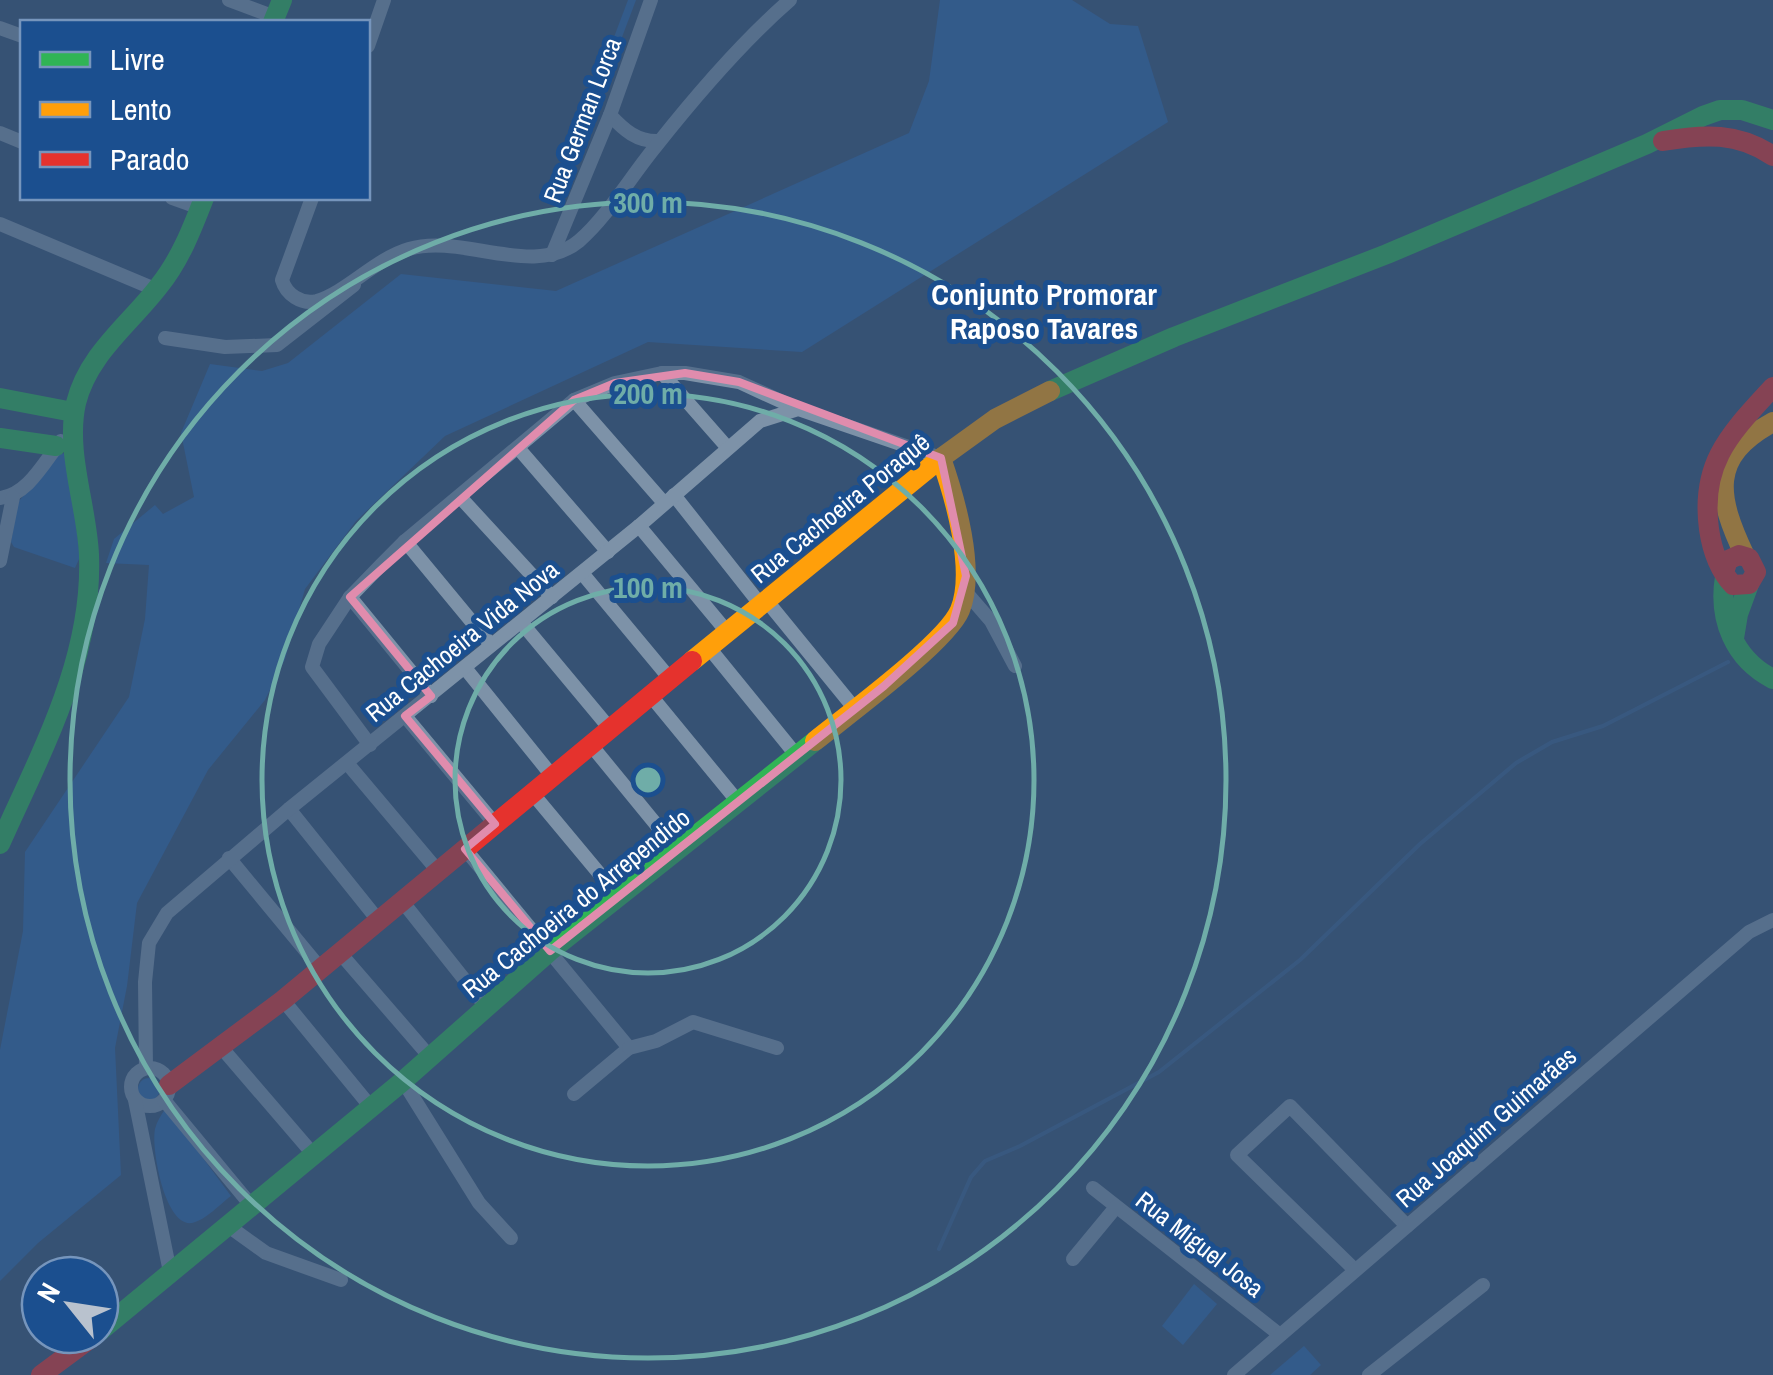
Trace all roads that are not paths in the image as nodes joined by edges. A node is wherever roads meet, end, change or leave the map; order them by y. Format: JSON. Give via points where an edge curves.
{"nodes":[{"id":1,"x":229,"y":0,"type":"edge"},
{"id":2,"x":384,"y":0,"type":"edge"},
{"id":3,"x":651,"y":0,"type":"edge"},
{"id":4,"x":790,"y":0,"type":"edge"},
{"id":5,"x":276,"y":13,"type":"edge"},
{"id":6,"x":370,"y":40,"type":"edge"},
{"id":7,"x":610,"y":115,"type":"junction"},
{"id":8,"x":1773,"y":120,"type":"edge"},
{"id":9,"x":659,"y":141,"type":"junction"},
{"id":10,"x":1647,"y":144,"type":"junction"},
{"id":11,"x":1773,"y":156,"type":"edge"},
{"id":12,"x":311,"y":200,"type":"edge"},
{"id":13,"x":202,"y":203,"type":"edge"},
{"id":14,"x":1,"y":227,"type":"edge"},
{"id":15,"x":552,"y":255,"type":"junction"},
{"id":16,"x":368,"y":270,"type":"junction"},
{"id":17,"x":158,"y":290,"type":"junction"},
{"id":18,"x":165,"y":338,"type":"dead end"},
{"id":19,"x":662,"y":374,"type":"junction"},
{"id":20,"x":1773,"y":386,"type":"edge"},
{"id":21,"x":0,"y":398,"type":"edge"},
{"id":22,"x":574,"y":400,"type":"junction"},
{"id":23,"x":798,"y":409,"type":"junction"},
{"id":24,"x":73,"y":418,"type":"junction"},
{"id":25,"x":1773,"y":422,"type":"edge"},
{"id":26,"x":0,"y":438,"type":"edge"},
{"id":27,"x":56,"y":446,"type":"junction"},
{"id":28,"x":727,"y":448,"type":"junction"},
{"id":29,"x":519,"y":449,"type":"junction"},
{"id":30,"x":941,"y":458,"type":"junction"},
{"id":31,"x":6,"y":497,"type":"edge"},
{"id":32,"x":460,"y":497,"type":"junction"},
{"id":33,"x":669,"y":499,"type":"junction"},
{"id":34,"x":639,"y":526,"type":"junction"},
{"id":35,"x":405,"y":541,"type":"junction"},
{"id":36,"x":608,"y":552,"type":"junction"},
{"id":37,"x":0,"y":561,"type":"edge"},
{"id":38,"x":1758,"y":569,"type":"edge"},
{"id":39,"x":582,"y":573,"type":"junction"},
{"id":40,"x":1725,"y":574,"type":"junction"},
{"id":41,"x":965,"y":590,"type":"junction"},
{"id":42,"x":350,"y":597,"type":"junction"},
{"id":43,"x":552,"y":597,"type":"junction"},
{"id":44,"x":763,"y":602,"type":"junction"},
{"id":45,"x":521,"y":622,"type":"junction"},
{"id":46,"x":728,"y":632,"type":"junction"},
{"id":47,"x":1734,"y":640,"type":"junction"},
{"id":48,"x":492,"y":645,"type":"junction"},
{"id":49,"x":710,"y":649,"type":"junction"},
{"id":50,"x":1015,"y":666,"type":"dead end"},
{"id":51,"x":465,"y":668,"type":"junction"},
{"id":52,"x":1773,"y":679,"type":"edge"},
{"id":53,"x":671,"y":680,"type":"junction"},
{"id":54,"x":431,"y":696,"type":"junction"},
{"id":55,"x":651,"y":696,"type":"junction"},
{"id":56,"x":855,"y":708,"type":"junction"},
{"id":57,"x":405,"y":716,"type":"junction"},
{"id":58,"x":611,"y":730,"type":"junction"},
{"id":59,"x":370,"y":745,"type":"junction"},
{"id":60,"x":592,"y":745,"type":"junction"},
{"id":61,"x":797,"y":756,"type":"junction"},
{"id":62,"x":347,"y":763,"type":"junction"},
{"id":63,"x":553,"y":777,"type":"junction"},
{"id":64,"x":533,"y":794,"type":"junction"},
{"id":65,"x":739,"y":803,"type":"junction"},
{"id":66,"x":288,"y":810,"type":"junction"},
{"id":67,"x":495,"y":824,"type":"junction"},
{"id":68,"x":0,"y":844,"type":"edge"},
{"id":69,"x":465,"y":849,"type":"junction"},
{"id":70,"x":676,"y":850,"type":"junction"},
{"id":71,"x":230,"y":858,"type":"junction"},
{"id":72,"x":438,"y":871,"type":"junction"},
{"id":73,"x":618,"y":896,"type":"junction"},
{"id":74,"x":402,"y":901,"type":"junction"},
{"id":75,"x":378,"y":920,"type":"junction"},
{"id":76,"x":1773,"y":920,"type":"edge"},
{"id":77,"x":550,"y":951,"type":"junction"},
{"id":78,"x":340,"y":953,"type":"junction"},
{"id":79,"x":320,"y":968,"type":"junction"},
{"id":80,"x":283,"y":1000,"type":"junction"},
{"id":81,"x":486,"y":1008,"type":"junction"},
{"id":82,"x":222,"y":1048,"type":"junction"},
{"id":83,"x":629,"y":1048,"type":"junction"},
{"id":84,"x":776,"y":1048,"type":"dead end"},
{"id":85,"x":430,"y":1057,"type":"junction"},
{"id":86,"x":146,"y":1068,"type":"junction"},
{"id":87,"x":404,"y":1081,"type":"junction"},
{"id":88,"x":574,"y":1094,"type":"dead end"},
{"id":89,"x":162,"y":1097,"type":"junction"},
{"id":90,"x":135,"y":1100,"type":"junction"},
{"id":91,"x":370,"y":1106,"type":"junction"},
{"id":92,"x":144,"y":1138,"type":"junction"},
{"id":93,"x":312,"y":1154,"type":"junction"},
{"id":94,"x":1093,"y":1188,"type":"dead end"},
{"id":95,"x":250,"y":1204,"type":"junction"},
{"id":96,"x":1116,"y":1206,"type":"junction"},
{"id":97,"x":227,"y":1225,"type":"junction"},
{"id":98,"x":1407,"y":1226,"type":"junction"},
{"id":99,"x":511,"y":1238,"type":"dead end"},
{"id":100,"x":1072,"y":1259,"type":"dead end"},
{"id":101,"x":1355,"y":1270,"type":"junction"},
{"id":102,"x":170,"y":1272,"type":"junction"},
{"id":103,"x":341,"y":1280,"type":"dead end"},
{"id":104,"x":1483,"y":1285,"type":"dead end"},
{"id":105,"x":120,"y":1314,"type":"edge"},
{"id":106,"x":1280,"y":1335,"type":"junction"},
{"id":107,"x":68,"y":1355,"type":"edge"},
{"id":108,"x":1237,"y":1374,"type":"edge"},
{"id":109,"x":41,"y":1375,"type":"edge"},
{"id":110,"x":1370,"y":1375,"type":"edge"}],
"edges":[{"from":1,"to":5,"type":"street"},
{"from":2,"to":6,"type":"street"},
{"from":3,"to":7,"type":"street","name":"Rua German Lorca"},
{"from":4,"to":9,"type":"street"},
{"from":7,"to":9,"type":"street","via":[[640,139]]},
{"from":7,"to":15,"type":"street","name":"Rua German Lorca"},
{"from":8,"to":10,"type":"street","name":"Rua Cachoeira Poraquê","via":[[1720,110]]},
{"from":9,"to":15,"type":"street","via":[[582,239]]},
{"from":10,"to":11,"type":"street","name":"Rua Cachoeira Poraquê","via":[[1731,134]]},
{"from":10,"to":30,"type":"street","name":"Rua Cachoeira Poraquê","via":[[1024,403]]},
{"from":12,"to":16,"type":"street","via":[[284,288],[301,301],[316,301]]},
{"from":13,"to":17,"type":"street"},
{"from":14,"to":17,"type":"street"},
{"from":15,"to":16,"type":"street","via":[[423,245],[391,254]]},
{"from":16,"to":18,"type":"street","via":[[277,345],[226,347]]},
{"from":17,"to":24,"type":"street","via":[[97,355]]},
{"from":19,"to":22,"type":"street"},
{"from":19,"to":23,"type":"street","via":[[739,382]]},
{"from":19,"to":28,"type":"street"},
{"from":20,"to":40,"type":"street","via":[[1711,466],[1709,533]]},
{"from":21,"to":24,"type":"street"},
{"from":22,"to":29,"type":"street"},
{"from":22,"to":33,"type":"street"},
{"from":23,"to":28,"type":"street","name":"Rua Cachoeira Vida Nova","via":[[760,421]]},
{"from":23,"to":30,"type":"street"},
{"from":24,"to":27,"type":"street"},
{"from":24,"to":68,"type":"street","via":[[89,556],[84,631],[67,694]]},
{"from":25,"to":38,"type":"street","via":[[1742,441],[1722,484],[1723,509]]},
{"from":26,"to":27,"type":"street"},
{"from":27,"to":31,"type":"street","via":[[34,477]]},
{"from":28,"to":33,"type":"street","name":"Rua Cachoeira Vida Nova"},
{"from":29,"to":32,"type":"street"},
{"from":29,"to":36,"type":"street"},
{"from":30,"to":41,"type":"street","via":[[954,494]]},
{"from":30,"to":44,"type":"street","name":"Rua Cachoeira Poraquê"},
{"from":31,"to":37,"type":"street"},
{"from":32,"to":35,"type":"street"},
{"from":32,"to":43,"type":"street"},
{"from":33,"to":34,"type":"street","name":"Rua Cachoeira Vida Nova"},
{"from":33,"to":44,"type":"street"},
{"from":34,"to":36,"type":"street","name":"Rua Cachoeira Vida Nova"},
{"from":34,"to":46,"type":"street"},
{"from":35,"to":42,"type":"street"},
{"from":35,"to":48,"type":"street"},
{"from":36,"to":39,"type":"street","name":"Rua Cachoeira Vida Nova"},
{"from":38,"to":40,"type":"street","via":[[1733,586]]},
{"from":38,"to":47,"type":"street"},
{"from":39,"to":43,"type":"street","name":"Rua Cachoeira Vida Nova"},
{"from":39,"to":53,"type":"street"},
{"from":40,"to":47,"type":"street","via":[[1724,616]]},
{"from":41,"to":50,"type":"street"},
{"from":41,"to":56,"type":"street","name":"Rua Cachoeira do Arrependido","via":[[953,623]]},
{"from":42,"to":54,"type":"street"},
{"from":42,"to":59,"type":"street","via":[[311,660]]},
{"from":43,"to":45,"type":"street","name":"Rua Cachoeira Vida Nova"},
{"from":44,"to":46,"type":"street","name":"Rua Cachoeira Poraquê"},
{"from":44,"to":56,"type":"street"},
{"from":45,"to":48,"type":"street","name":"Rua Cachoeira Vida Nova"},
{"from":45,"to":58,"type":"street"},
{"from":46,"to":49,"type":"street","name":"Rua Cachoeira Poraquê"},
{"from":47,"to":52,"type":"street","via":[[1752,666]]},
{"from":48,"to":51,"type":"street","name":"Rua Cachoeira Vida Nova"},
{"from":49,"to":53,"type":"street","name":"Rua Cachoeira Poraquê"},
{"from":49,"to":61,"type":"street"},
{"from":51,"to":54,"type":"street","name":"Rua Cachoeira Vida Nova"},
{"from":51,"to":63,"type":"street"},
{"from":53,"to":55,"type":"street","name":"Rua Cachoeira Poraquê"},
{"from":54,"to":57,"type":"street","name":"Rua Cachoeira Vida Nova"},
{"from":55,"to":58,"type":"street","name":"Rua Cachoeira Poraquê"},
{"from":55,"to":65,"type":"street"},
{"from":56,"to":61,"type":"street","name":"Rua Cachoeira do Arrependido"},
{"from":57,"to":59,"type":"street","name":"Rua Cachoeira Vida Nova"},
{"from":57,"to":67,"type":"street"},
{"from":58,"to":60,"type":"street","name":"Rua Cachoeira Poraquê"},
{"from":59,"to":62,"type":"street","name":"Rua Cachoeira Vida Nova"},
{"from":60,"to":63,"type":"street","name":"Rua Cachoeira Poraquê"},
{"from":60,"to":70,"type":"street"},
{"from":61,"to":65,"type":"street","name":"Rua Cachoeira do Arrependido"},
{"from":62,"to":66,"type":"street","name":"Rua Cachoeira Vida Nova"},
{"from":62,"to":72,"type":"street"},
{"from":63,"to":64,"type":"street","name":"Rua Cachoeira Poraquê"},
{"from":64,"to":67,"type":"street","name":"Rua Cachoeira Poraquê"},
{"from":64,"to":73,"type":"street"},
{"from":65,"to":70,"type":"street","name":"Rua Cachoeira do Arrependido"},
{"from":66,"to":71,"type":"street","name":"Rua Cachoeira Vida Nova"},
{"from":66,"to":75,"type":"street"},
{"from":67,"to":69,"type":"street","name":"Rua Cachoeira Poraquê"},
{"from":69,"to":72,"type":"street","name":"Rua Cachoeira Poraquê"},
{"from":69,"to":77,"type":"street"},
{"from":70,"to":73,"type":"street","name":"Rua Cachoeira do Arrependido"},
{"from":71,"to":79,"type":"street"},
{"from":71,"to":86,"type":"street","name":"Rua Cachoeira Vida Nova","via":[[167,913],[149,943]]},
{"from":72,"to":74,"type":"street","name":"Rua Cachoeira Poraquê"},
{"from":73,"to":77,"type":"street","name":"Rua Cachoeira do Arrependido"},
{"from":74,"to":75,"type":"street","name":"Rua Cachoeira Poraquê"},
{"from":74,"to":81,"type":"street"},
{"from":75,"to":78,"type":"street","name":"Rua Cachoeira Poraquê"},
{"from":76,"to":98,"type":"street","name":"Rua Joaquim Guimarães","via":[[1739,940]]},
{"from":77,"to":81,"type":"street","name":"Rua Cachoeira do Arrependido"},
{"from":77,"to":83,"type":"street"},
{"from":78,"to":79,"type":"street","name":"Rua Cachoeira Poraquê"},
{"from":78,"to":85,"type":"street"},
{"from":79,"to":80,"type":"street","name":"Rua Cachoeira Poraquê"},
{"from":80,"to":82,"type":"street","name":"Rua Cachoeira Poraquê"},
{"from":80,"to":91,"type":"street"},
{"from":81,"to":85,"type":"street","name":"Rua Cachoeira do Arrependido"},
{"from":82,"to":89,"type":"street","name":"Rua Cachoeira Poraquê"},
{"from":82,"to":93,"type":"street"},
{"from":83,"to":84,"type":"street","via":[[692,1022]]},
{"from":83,"to":88,"type":"street"},
{"from":85,"to":87,"type":"street","name":"Rua Cachoeira do Arrependido"},
{"from":86,"to":89,"type":"street","via":[[161,1072]]},
{"from":86,"to":90,"type":"street","via":[[130,1084]]},
{"from":87,"to":91,"type":"street","name":"Rua Cachoeira do Arrependido"},
{"from":87,"to":99,"type":"street","via":[[479,1203]]},
{"from":89,"to":90,"type":"street","via":[[144,1106]]},
{"from":89,"to":92,"type":"street"},
{"from":89,"to":95,"type":"street"},
{"from":90,"to":92,"type":"street"},
{"from":91,"to":93,"type":"street","name":"Rua Cachoeira do Arrependido"},
{"from":92,"to":102,"type":"street"},
{"from":93,"to":95,"type":"street","name":"Rua Cachoeira do Arrependido"},
{"from":94,"to":96,"type":"street","name":"Rua Miguel Josa"},
{"from":95,"to":97,"type":"street","name":"Rua Cachoeira do Arrependido"},
{"from":96,"to":100,"type":"street"},
{"from":96,"to":106,"type":"street","name":"Rua Miguel Josa"},
{"from":97,"to":102,"type":"street","name":"Rua Cachoeira do Arrependido"},
{"from":97,"to":103,"type":"street","via":[[266,1254]]},
{"from":98,"to":101,"type":"street","name":"Rua Joaquim Guimarães"},
{"from":98,"to":101,"type":"street","via":[[1290,1106],[1237,1155]]},
{"from":101,"to":106,"type":"street","name":"Rua Joaquim Guimarães"},
{"from":102,"to":105,"type":"street","name":"Rua Cachoeira do Arrependido"},
{"from":104,"to":110,"type":"street"},
{"from":106,"to":108,"type":"street","name":"Rua Joaquim Guimarães"},
{"from":107,"to":109,"type":"street","name":"Rua Cachoeira do Arrependido"}]}
